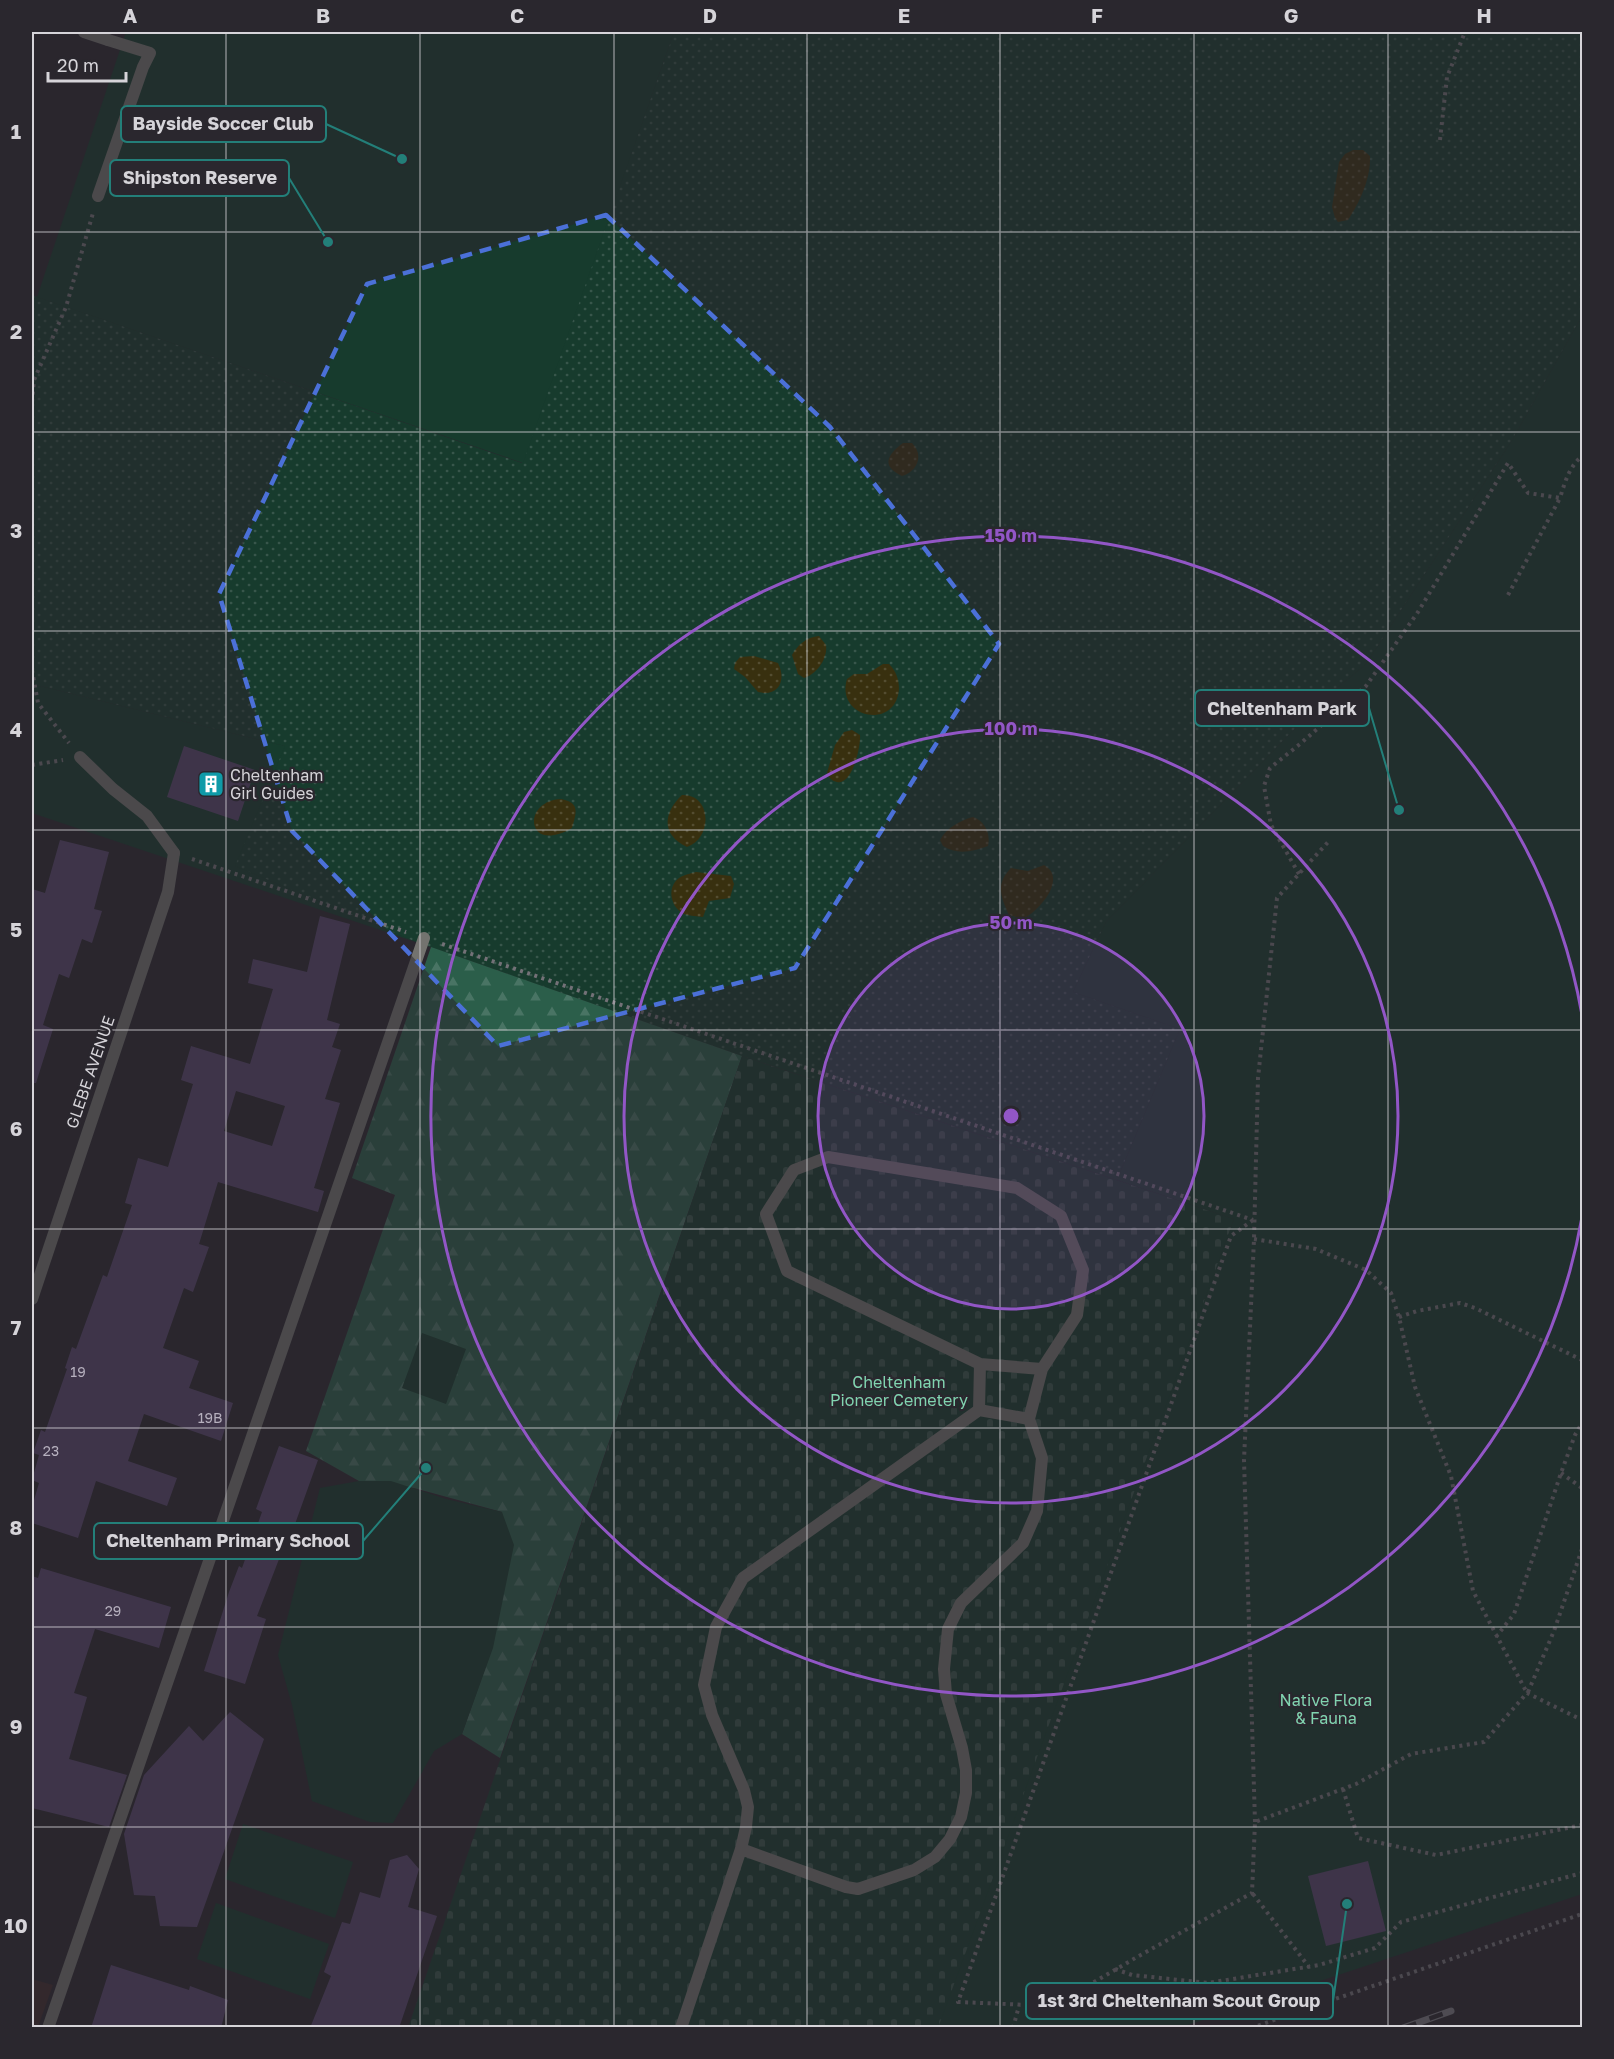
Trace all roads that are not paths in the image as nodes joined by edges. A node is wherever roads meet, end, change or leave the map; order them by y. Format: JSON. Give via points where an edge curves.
{"nodes":[{"id":1,"x":84,"y":32,"type":"edge"},
{"id":2,"x":98,"y":195,"type":"road end"},
{"id":3,"x":80,"y":757,"type":"road end"},
{"id":4,"x":424,"y":938,"type":"road end"},
{"id":5,"x":32,"y":1299,"type":"edge"},
{"id":6,"x":980,"y":1364,"type":"junction"},
{"id":7,"x":1042,"y":1369,"type":"junction"},
{"id":8,"x":979,"y":1410,"type":"junction"},
{"id":9,"x":1029,"y":1419,"type":"junction"},
{"id":10,"x":741,"y":1849,"type":"junction"},
{"id":11,"x":48,"y":2028,"type":"edge"},
{"id":12,"x":681,"y":2028,"type":"edge"}],
"edges":[{"from":1,"to":2,"type":"street","via":[[150,53]]},
{"from":3,"to":5,"type":"street","name":"GLEBE AVENUE","via":[[147,816],[174,853],[168,892]]},
{"from":4,"to":11,"type":"street"},
{"from":6,"to":7,"type":"street"},
{"from":6,"to":7,"type":"street","via":[[787,1271],[766,1214],[794,1170],[828,1157],[1017,1188],[1061,1216],[1083,1270],[1077,1315]]},
{"from":6,"to":8,"type":"street"},
{"from":7,"to":9,"type":"street"},
{"from":8,"to":9,"type":"street"},
{"from":8,"to":10,"type":"street","via":[[743,1578],[716,1627],[704,1685],[748,1807]]},
{"from":9,"to":10,"type":"street","via":[[1042,1458],[1037,1510],[1023,1543],[961,1603],[948,1629],[946,1694],[966,1770],[961,1817],[950,1839],[935,1857],[914,1870],[858,1889]]},
{"from":10,"to":12,"type":"street"}]}
